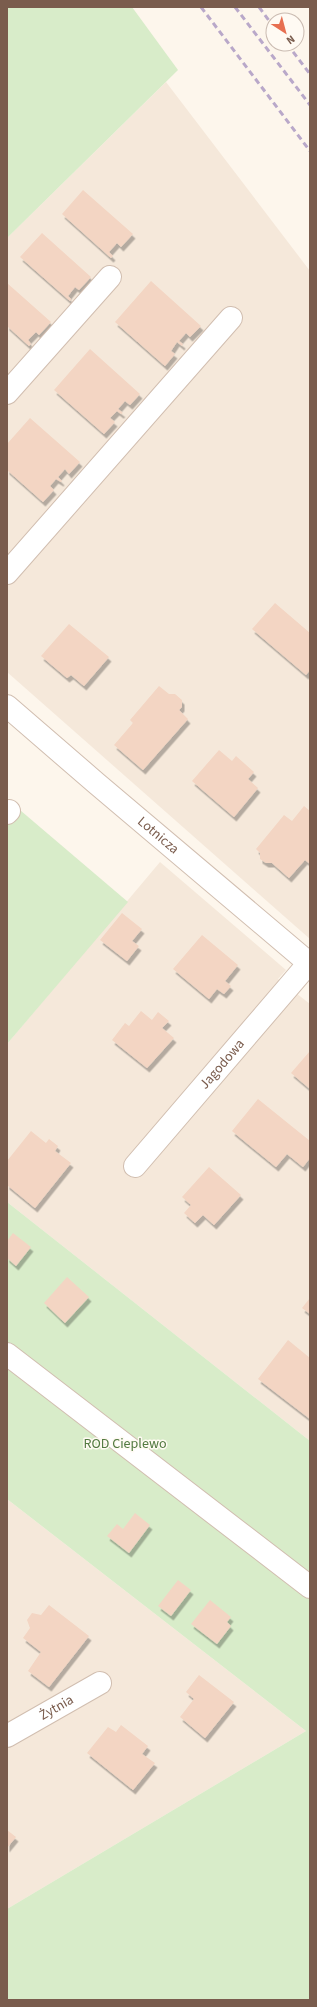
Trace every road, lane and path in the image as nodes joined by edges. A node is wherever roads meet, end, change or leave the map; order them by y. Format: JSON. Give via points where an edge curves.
{"nodes":[{"id":1,"x":110,"y":277,"type":"dead end"},
{"id":2,"x":231,"y":318,"type":"dead end"},
{"id":3,"x":7,"y":393,"type":"edge"},
{"id":4,"x":7,"y":573,"type":"edge"},
{"id":5,"x":7,"y":706,"type":"edge"},
{"id":6,"x":310,"y":963,"type":"edge"},
{"id":7,"x":135,"y":1166,"type":"dead end"},
{"id":8,"x":7,"y":1354,"type":"edge"},
{"id":9,"x":310,"y":1587,"type":"edge"},
{"id":10,"x":100,"y":1683,"type":"dead end"},
{"id":11,"x":9,"y":1729,"type":"edge"}],
"edges":[{"from":1,"to":3,"type":"street"},
{"from":2,"to":4,"type":"street"},
{"from":5,"to":6,"type":"street","name":"Lotnicza"},
{"from":6,"to":7,"type":"street","name":"Jagodowa"},
{"from":8,"to":9,"type":"street"},
{"from":10,"to":11,"type":"street","name":"Żytnia"}]}
